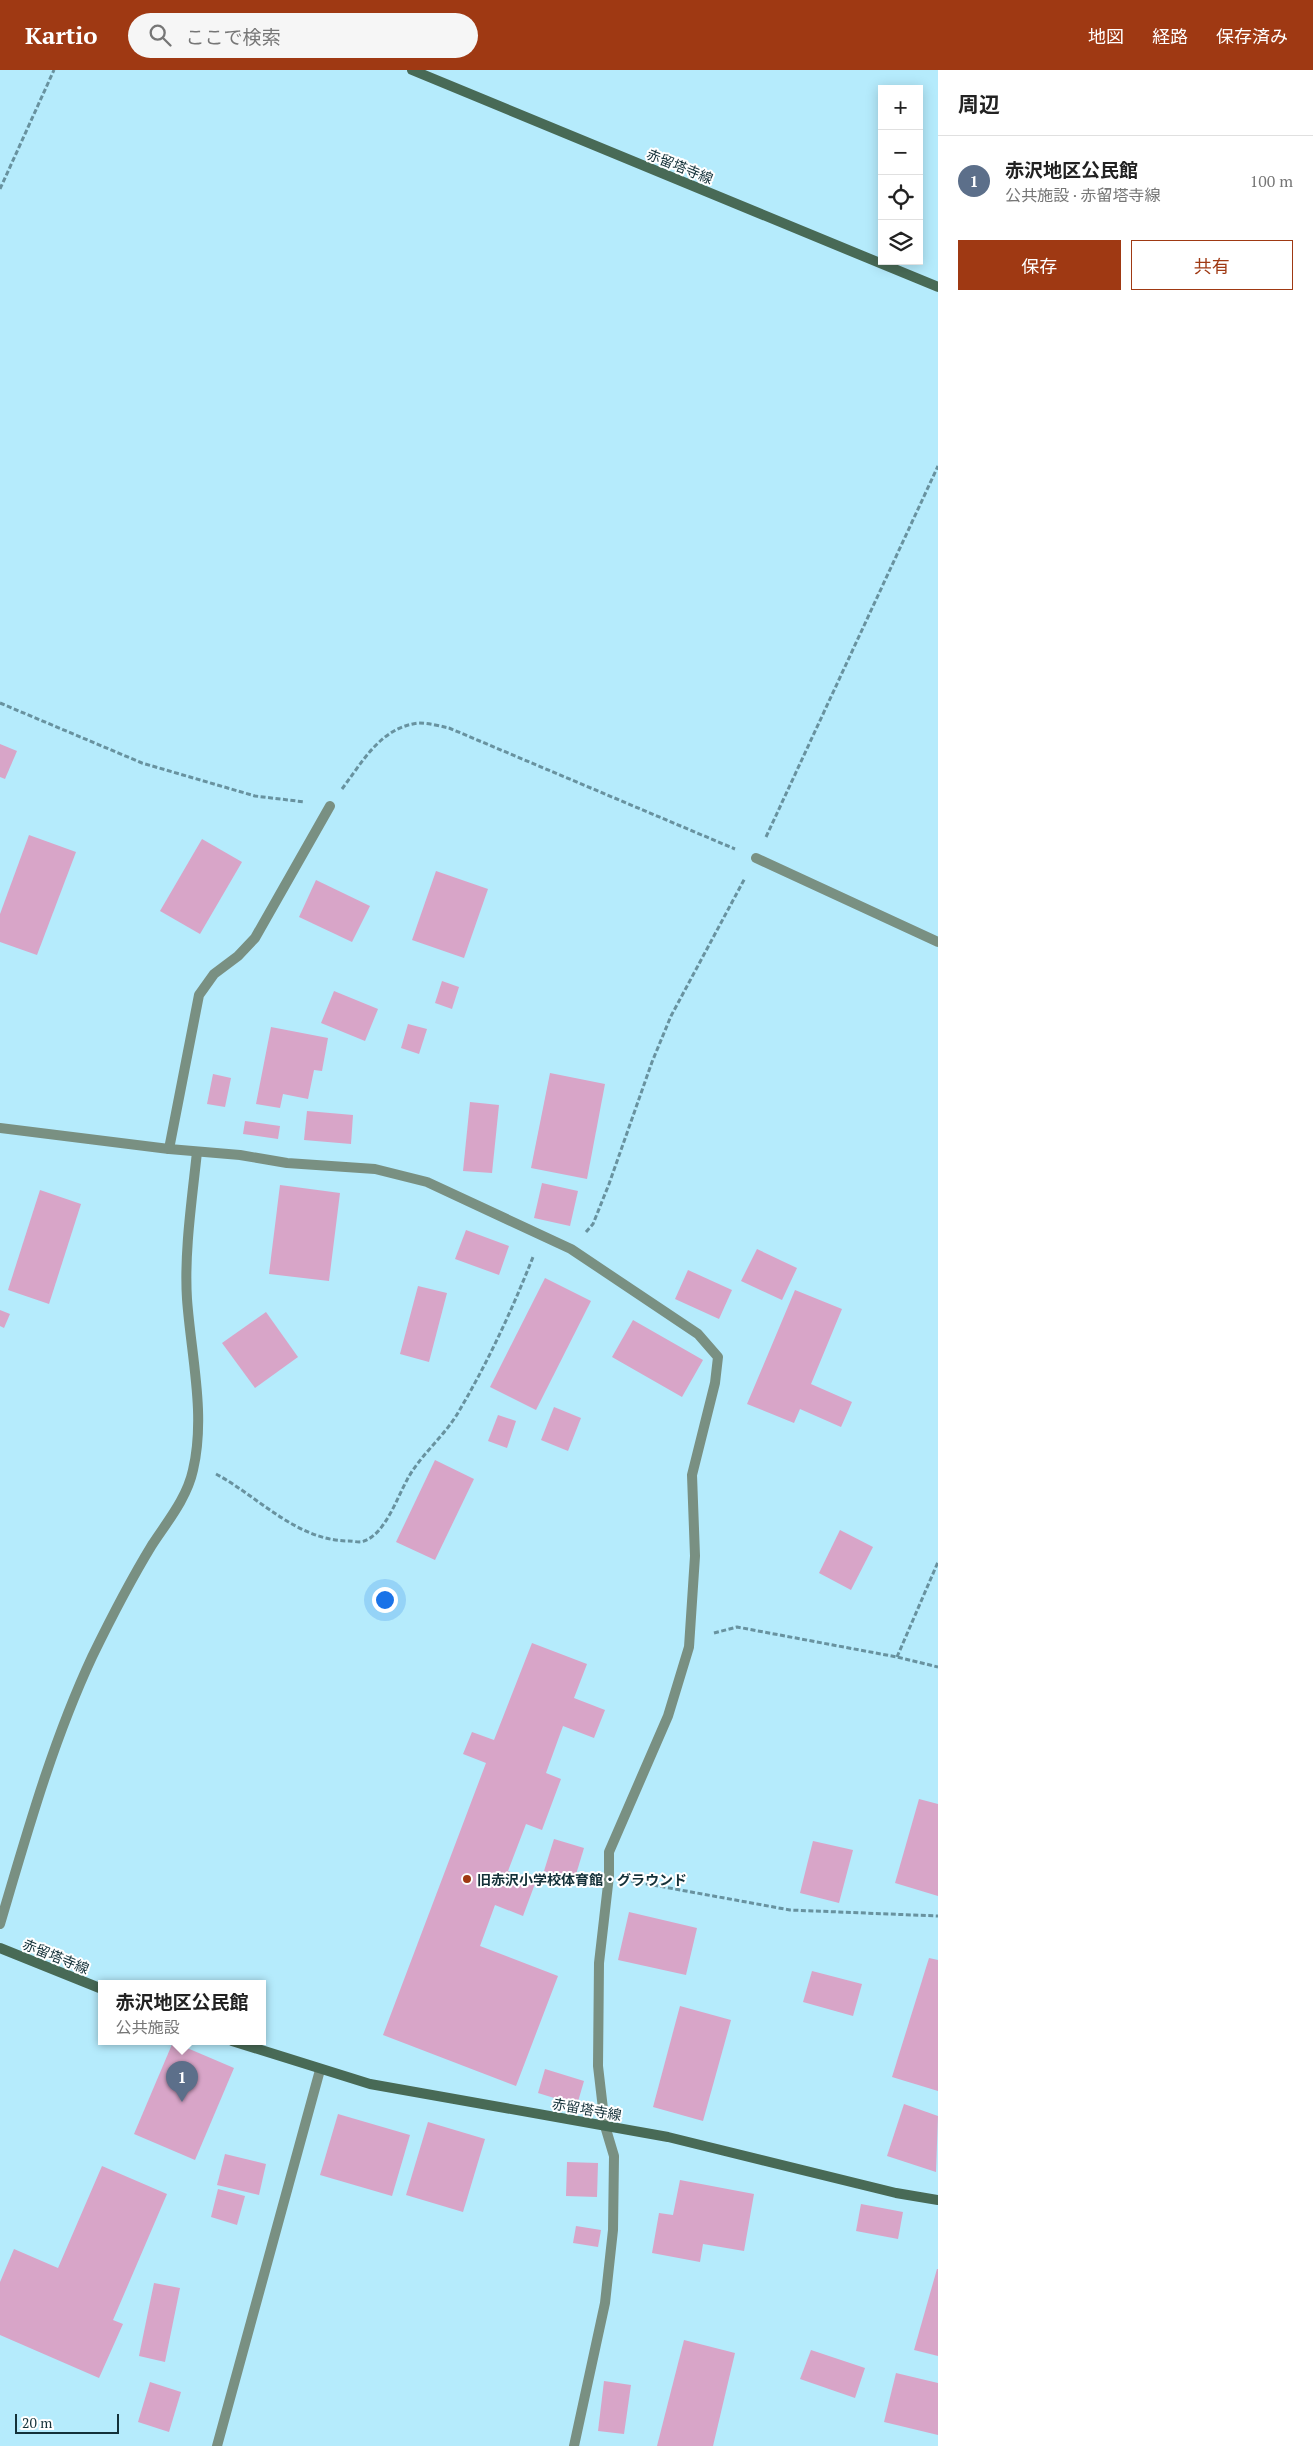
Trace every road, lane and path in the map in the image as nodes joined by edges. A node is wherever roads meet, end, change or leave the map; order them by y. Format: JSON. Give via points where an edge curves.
{"nodes":[{"id":1,"x":54,"y":70,"type":"edge"},
{"id":2,"x":412,"y":70,"type":"edge"},
{"id":3,"x":0,"y":189,"type":"edge"},
{"id":4,"x":938,"y":288,"type":"edge"},
{"id":5,"x":938,"y":466,"type":"edge"},
{"id":6,"x":0,"y":703,"type":"edge"},
{"id":7,"x":330,"y":806,"type":"junction"},
{"id":8,"x":756,"y":858,"type":"junction"},
{"id":9,"x":938,"y":942,"type":"edge"},
{"id":10,"x":0,"y":1128,"type":"edge"},
{"id":11,"x":168,"y":1150,"type":"junction"},
{"id":12,"x":197,"y":1152,"type":"junction"},
{"id":13,"x":542,"y":1236,"type":"junction"},
{"id":14,"x":571,"y":1249,"type":"junction"},
{"id":15,"x":194,"y":1464,"type":"junction"},
{"id":16,"x":938,"y":1562,"type":"edge"},
{"id":17,"x":689,"y":1647,"type":"junction"},
{"id":18,"x":897,"y":1657,"type":"junction"},
{"id":19,"x":938,"y":1667,"type":"edge"},
{"id":20,"x":609,"y":1876,"type":"junction"},
{"id":21,"x":938,"y":1916,"type":"edge"},
{"id":22,"x":0,"y":1924,"type":"edge"},
{"id":23,"x":0,"y":1948,"type":"edge"},
{"id":24,"x":98,"y":1988,"type":"edge"},
{"id":25,"x":244,"y":2045,"type":"edge"},
{"id":26,"x":320,"y":2070,"type":"junction"},
{"id":27,"x":605,"y":2126,"type":"junction"},
{"id":28,"x":938,"y":2200,"type":"edge"},
{"id":29,"x":217,"y":2446,"type":"edge"},
{"id":30,"x":574,"y":2446,"type":"edge"}],
"edges":[{"from":1,"to":3,"type":"path"},
{"from":2,"to":4,"type":"main road","name":"赤留塔寺線"},
{"from":5,"to":8,"type":"path"},
{"from":6,"to":7,"type":"path","via":[[142,763],[255,796]]},
{"from":7,"to":8,"type":"path","via":[[373,748],[390,731],[419,723],[458,731]]},
{"from":7,"to":11,"type":"street","via":[[254,938],[238,956],[214,974],[199,995]]},
{"from":8,"to":9,"type":"street"},
{"from":8,"to":14,"type":"path","via":[[671,1016],[593,1224]]},
{"from":10,"to":11,"type":"street"},
{"from":11,"to":12,"type":"street"},
{"from":12,"to":13,"type":"street","via":[[375,1169],[427,1182]]},
{"from":12,"to":15,"type":"street","via":[[187,1297],[199,1434]]},
{"from":13,"to":14,"type":"street"},
{"from":13,"to":15,"type":"path","via":[[514,1306],[460,1411],[407,1479],[397,1504],[381,1528],[364,1542],[311,1536],[236,1484]]},
{"from":14,"to":17,"type":"street","via":[[698,1334],[718,1358],[692,1475],[695,1556]]},
{"from":15,"to":22,"type":"street","via":[[179,1504],[151,1547],[62,1725]]},
{"from":16,"to":18,"type":"path"},
{"from":17,"to":18,"type":"path","via":[[720,1630],[736,1627]]},
{"from":17,"to":20,"type":"street","via":[[668,1716],[609,1852]]},
{"from":18,"to":19,"type":"path"},
{"from":20,"to":21,"type":"path","via":[[790,1910]]},
{"from":20,"to":27,"type":"street","via":[[599,1964],[598,2066]]},
{"from":23,"to":24,"type":"main road","name":"赤留塔寺線"},
{"from":25,"to":26,"type":"main road","name":"赤留塔寺線"},
{"from":26,"to":27,"type":"main road","name":"赤留塔寺線","via":[[370,2084]]},
{"from":26,"to":29,"type":"street"},
{"from":27,"to":28,"type":"main road","name":"赤留塔寺線","via":[[668,2137]]},
{"from":27,"to":30,"type":"street","via":[[614,2156],[613,2230],[605,2303]]}]}
